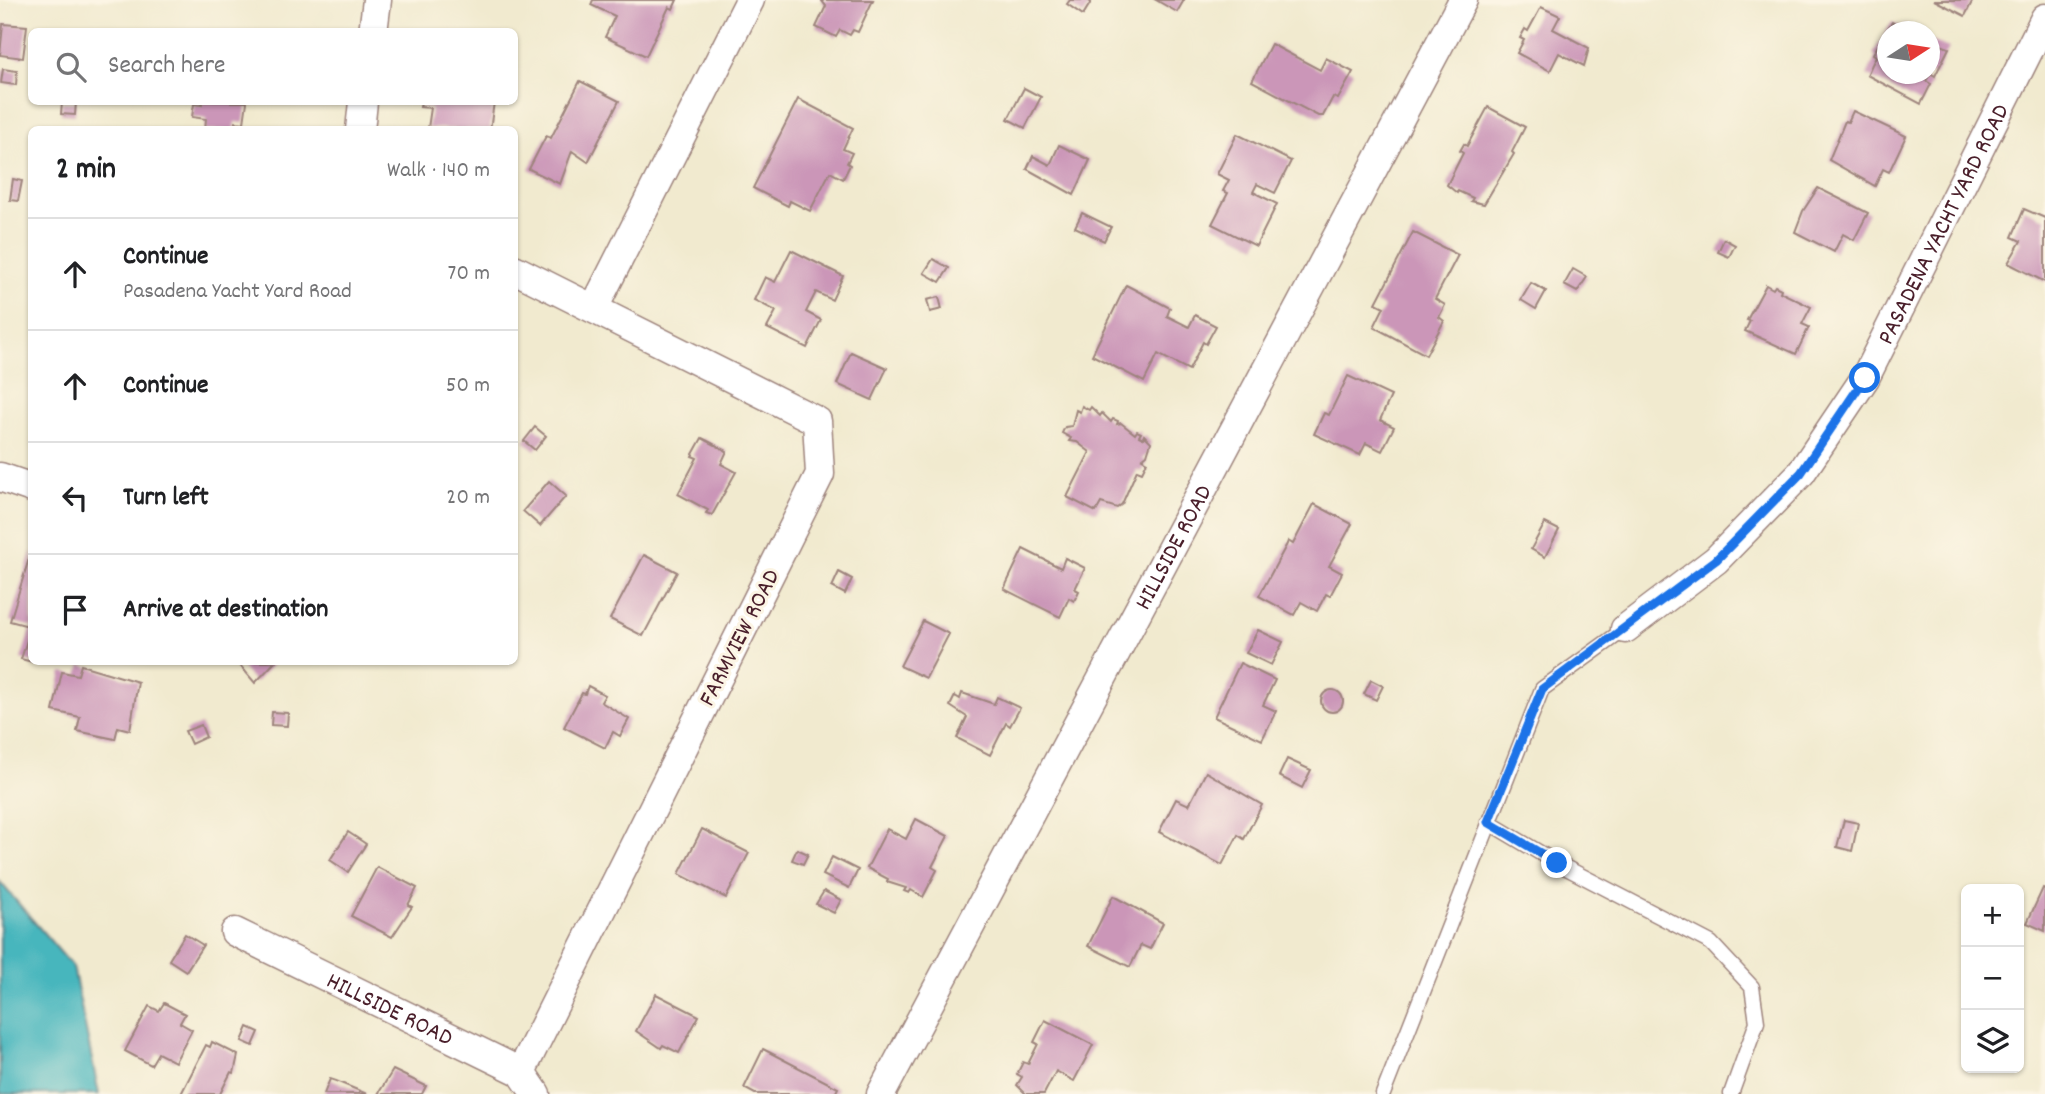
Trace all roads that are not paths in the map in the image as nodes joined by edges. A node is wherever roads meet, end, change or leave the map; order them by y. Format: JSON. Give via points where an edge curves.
{"nodes":[{"id":1,"x":377,"y":0,"type":"edge"},
{"id":2,"x":750,"y":0,"type":"edge"},
{"id":3,"x":1463,"y":0,"type":"edge"},
{"id":4,"x":2045,"y":18,"type":"edge"},
{"id":5,"x":374,"y":28,"type":"edge"},
{"id":6,"x":363,"y":105,"type":"edge"},
{"id":7,"x":360,"y":126,"type":"edge"},
{"id":8,"x":518,"y":271,"type":"edge"},
{"id":9,"x":594,"y":308,"type":"junction"},
{"id":10,"x":0,"y":477,"type":"edge"},
{"id":11,"x":28,"y":487,"type":"edge"},
{"id":12,"x":1625,"y":629,"type":"joint"},
{"id":13,"x":1488,"y":822,"type":"junction"},
{"id":14,"x":235,"y":932,"type":"dead end"},
{"id":15,"x":528,"y":1083,"type":"edge"},
{"id":16,"x":881,"y":1094,"type":"edge"},
{"id":17,"x":1382,"y":1094,"type":"edge"},
{"id":18,"x":1731,"y":1094,"type":"edge"}],
"edges":[{"from":1,"to":5,"type":"street"},
{"from":2,"to":9,"type":"street"},
{"from":3,"to":16,"type":"street","name":"HILLSIDE ROAD"},
{"from":4,"to":12,"type":"street","name":"PASADENA YACHT YARD ROAD","via":[[1865,378],[1801,473],[1716,560]]},
{"from":6,"to":7,"type":"street"},
{"from":8,"to":9,"type":"street","name":"FARMVIEW ROAD"},
{"from":9,"to":15,"type":"street","name":"FARMVIEW ROAD","via":[[817,421],[820,474]]},
{"from":10,"to":11,"type":"street"},
{"from":12,"to":13,"type":"lane","via":[[1542,689]]},
{"from":13,"to":17,"type":"lane"},
{"from":13,"to":18,"type":"lane","via":[[1711,943],[1752,988],[1757,1022]]},
{"from":14,"to":15,"type":"street","name":"HILLSIDE ROAD"}]}
